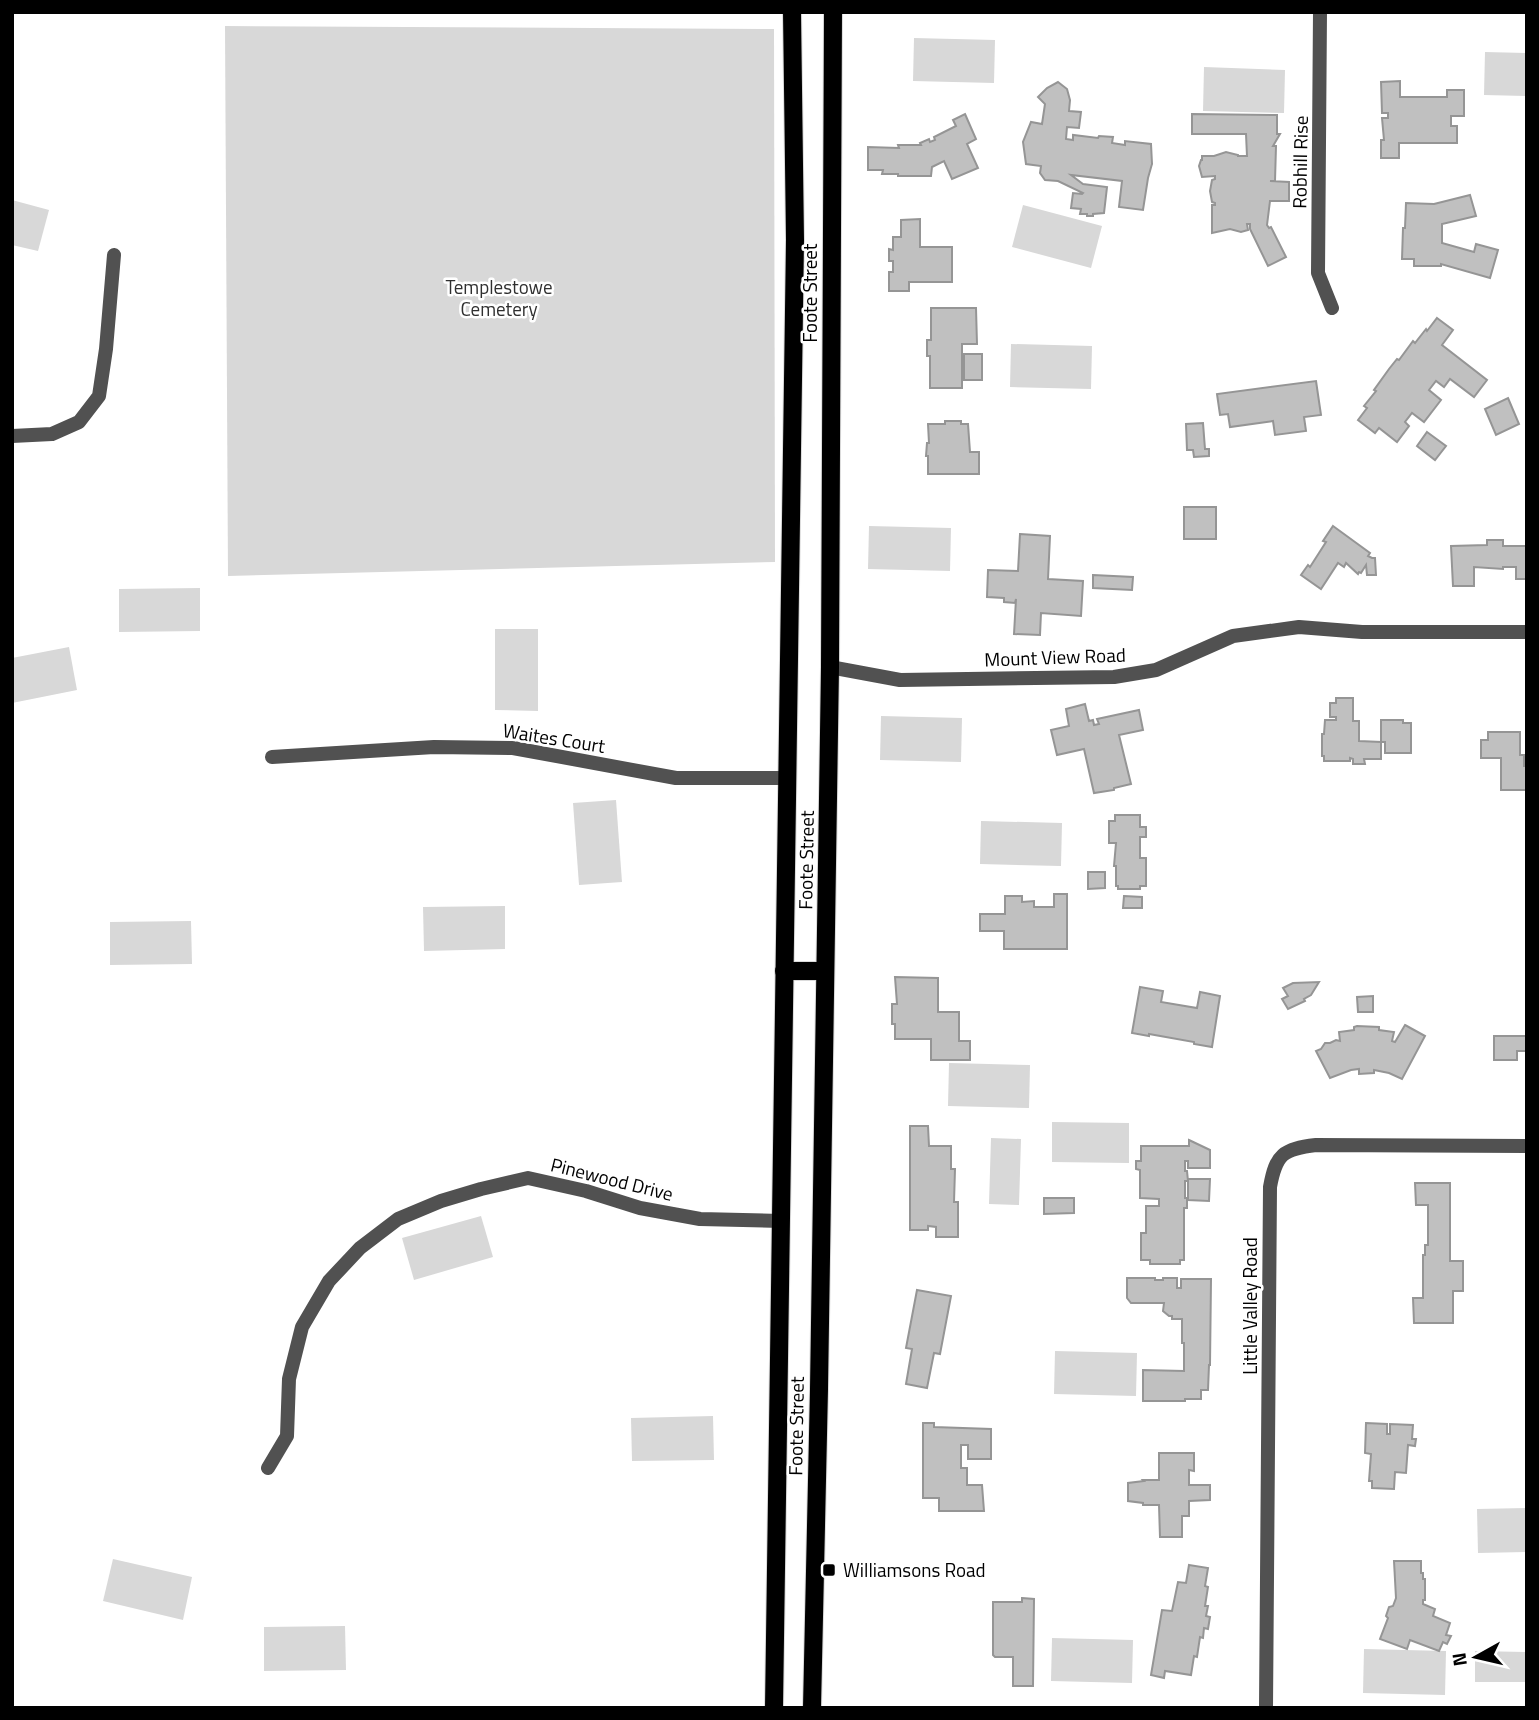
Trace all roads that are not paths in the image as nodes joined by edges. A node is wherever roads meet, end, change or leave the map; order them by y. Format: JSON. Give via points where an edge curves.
{"nodes":[{"id":1,"x":792,"y":12,"type":"edge"},
{"id":2,"x":833,"y":12,"type":"edge"},
{"id":3,"x":1320,"y":12,"type":"edge"},
{"id":4,"x":114,"y":256,"type":"dead end"},
{"id":5,"x":1332,"y":308,"type":"dead end"},
{"id":6,"x":12,"y":436,"type":"edge"},
{"id":7,"x":1527,"y":632,"type":"edge"},
{"id":8,"x":830,"y":667,"type":"junction"},
{"id":9,"x":272,"y":757,"type":"dead end"},
{"id":10,"x":787,"y":778,"type":"junction"},
{"id":11,"x":784,"y":971,"type":"junction"},
{"id":12,"x":825,"y":971,"type":"junction"},
{"id":13,"x":1527,"y":1146,"type":"edge"},
{"id":14,"x":780,"y":1221,"type":"junction"},
{"id":15,"x":268,"y":1468,"type":"dead end"},
{"id":16,"x":774,"y":1708,"type":"edge"},
{"id":17,"x":812,"y":1708,"type":"edge"},
{"id":18,"x":1266,"y":1708,"type":"edge"}],
"edges":[{"from":1,"to":10,"type":"main road","name":"Foote Street","via":[[795,240]]},
{"from":2,"to":8,"type":"main road","name":"Foote Street"},
{"from":3,"to":5,"type":"street","name":"Robhill Rise","via":[[1318,273]]},
{"from":4,"to":6,"type":"street","via":[[99,396],[79,422],[52,434]]},
{"from":7,"to":8,"type":"street","name":"Mount View Road","via":[[1362,632],[1299,626],[1233,636],[1156,670],[1114,677],[900,680]]},
{"from":8,"to":12,"type":"main road","name":"Foote Street"},
{"from":9,"to":10,"type":"street","name":"Waites Court","via":[[434,747],[513,748],[676,778]]},
{"from":10,"to":11,"type":"main road","name":"Foote Street"},
{"from":11,"to":12,"type":"main road"},
{"from":11,"to":14,"type":"main road","name":"Foote Street"},
{"from":12,"to":17,"type":"main road","name":"Foote Street"},
{"from":13,"to":18,"type":"street","name":"Little Valley Road","via":[[1316,1145],[1289,1150],[1276,1162],[1270,1187]]},
{"from":14,"to":15,"type":"street","name":"Pinewood Drive","via":[[700,1219],[528,1178],[441,1201],[398,1219],[360,1248],[329,1281],[302,1327],[289,1379],[286,1436]]},
{"from":14,"to":16,"type":"main road","name":"Foote Street"}]}
